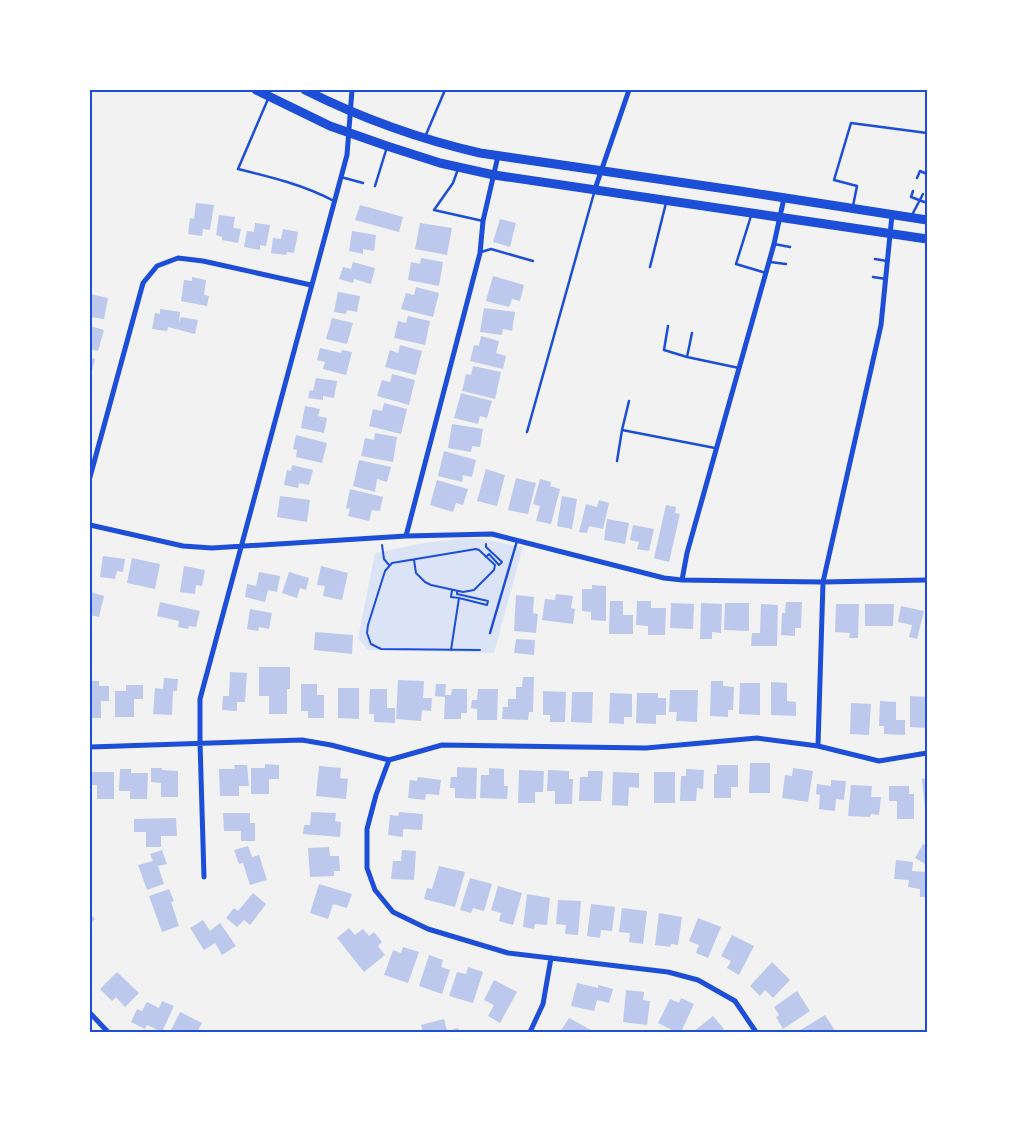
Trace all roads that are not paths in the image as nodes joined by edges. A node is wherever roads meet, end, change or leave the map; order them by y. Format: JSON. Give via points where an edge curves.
{"nodes":[{"id":1,"x":256,"y":90,"type":"edge"},
{"id":2,"x":305,"y":90,"type":"edge"},
{"id":3,"x":352,"y":90,"type":"edge"},
{"id":4,"x":445,"y":90,"type":"edge"},
{"id":5,"x":629,"y":90,"type":"edge"},
{"id":6,"x":269,"y":96,"type":"junction"},
{"id":7,"x":350,"y":110,"type":"junction"},
{"id":8,"x":349,"y":132,"type":"junction"},
{"id":9,"x":927,"y":132,"type":"edge"},
{"id":10,"x":424,"y":139,"type":"junction"},
{"id":11,"x":387,"y":146,"type":"junction"},
{"id":12,"x":498,"y":156,"type":"junction"},
{"id":13,"x":458,"y":168,"type":"junction"},
{"id":14,"x":601,"y":171,"type":"junction"},
{"id":15,"x":927,"y":174,"type":"edge"},
{"id":16,"x":494,"y":175,"type":"junction"},
{"id":17,"x":341,"y":177,"type":"junction"},
{"id":18,"x":917,"y":178,"type":"dead end"},
{"id":19,"x":363,"y":183,"type":"dead end"},
{"id":20,"x":375,"y":186,"type":"dead end"},
{"id":21,"x":595,"y":189,"type":"junction"},
{"id":22,"x":913,"y":191,"type":"dead end"},
{"id":23,"x":923,"y":194,"type":"dead end"},
{"id":24,"x":784,"y":198,"type":"junction"},
{"id":25,"x":667,"y":199,"type":"junction"},
{"id":26,"x":334,"y":201,"type":"junction"},
{"id":27,"x":921,"y":201,"type":"junction"},
{"id":28,"x":927,"y":203,"type":"edge"},
{"id":29,"x":852,"y":208,"type":"junction"},
{"id":30,"x":752,"y":212,"type":"junction"},
{"id":31,"x":892,"y":215,"type":"junction"},
{"id":32,"x":780,"y":217,"type":"junction"},
{"id":33,"x":911,"y":218,"type":"junction"},
{"id":34,"x":927,"y":220,"type":"edge"},
{"id":35,"x":483,"y":221,"type":"junction"},
{"id":36,"x":890,"y":233,"type":"junction"},
{"id":37,"x":927,"y":239,"type":"edge"},
{"id":38,"x":774,"y":244,"type":"junction"},
{"id":39,"x":790,"y":247,"type":"dead end"},
{"id":40,"x":480,"y":253,"type":"junction"},
{"id":41,"x":874,"y":259,"type":"dead end"},
{"id":42,"x":533,"y":261,"type":"dead end"},
{"id":43,"x":887,"y":261,"type":"junction"},
{"id":44,"x":769,"y":262,"type":"junction"},
{"id":45,"x":786,"y":264,"type":"dead end"},
{"id":46,"x":650,"y":267,"type":"dead end"},
{"id":47,"x":766,"y":273,"type":"junction"},
{"id":48,"x":873,"y":277,"type":"dead end"},
{"id":49,"x":886,"y":279,"type":"junction"},
{"id":50,"x":311,"y":285,"type":"junction"},
{"id":51,"x":668,"y":326,"type":"dead end"},
{"id":52,"x":692,"y":333,"type":"dead end"},
{"id":53,"x":687,"y":357,"type":"junction"},
{"id":54,"x":739,"y":368,"type":"junction"},
{"id":55,"x":629,"y":401,"type":"dead end"},
{"id":56,"x":622,"y":430,"type":"junction"},
{"id":57,"x":527,"y":432,"type":"dead end"},
{"id":58,"x":717,"y":448,"type":"junction"},
{"id":59,"x":617,"y":461,"type":"dead end"},
{"id":60,"x":90,"y":477,"type":"edge"},
{"id":61,"x":90,"y":525,"type":"edge"},
{"id":62,"x":406,"y":536,"type":"junction"},
{"id":63,"x":517,"y":539,"type":"junction"},
{"id":64,"x":241,"y":546,"type":"junction"},
{"id":65,"x":682,"y":580,"type":"junction"},
{"id":66,"x":927,"y":580,"type":"edge"},
{"id":67,"x":823,"y":582,"type":"junction"},
{"id":68,"x":490,"y":633,"type":"dead end"},
{"id":69,"x":200,"y":742,"type":"junction"},
{"id":70,"x":818,"y":746,"type":"junction"},
{"id":71,"x":90,"y":747,"type":"edge"},
{"id":72,"x":927,"y":753,"type":"edge"},
{"id":73,"x":389,"y":760,"type":"junction"},
{"id":74,"x":204,"y":877,"type":"dead end"},
{"id":75,"x":550,"y":958,"type":"junction"},
{"id":76,"x":90,"y":1013,"type":"edge"},
{"id":77,"x":108,"y":1032,"type":"edge"},
{"id":78,"x":530,"y":1032,"type":"edge"},
{"id":79,"x":756,"y":1032,"type":"edge"}],
"edges":[{"from":1,"to":6,"type":"main road"},
{"from":2,"to":7,"type":"main road"},
{"from":3,"to":7,"type":"street"},
{"from":4,"to":10,"type":"lane"},
{"from":5,"to":14,"type":"street"},
{"from":6,"to":8,"type":"main road"},
{"from":6,"to":26,"type":"lane","via":[[238,169],[316,192]]},
{"from":7,"to":8,"type":"street"},
{"from":7,"to":10,"type":"main road"},
{"from":8,"to":11,"type":"main road"},
{"from":8,"to":17,"type":"street"},
{"from":9,"to":29,"type":"lane","via":[[851,123],[834,180],[858,186]]},
{"from":10,"to":12,"type":"main road"},
{"from":11,"to":13,"type":"main road"},
{"from":11,"to":20,"type":"lane"},
{"from":12,"to":14,"type":"main road"},
{"from":12,"to":16,"type":"street"},
{"from":13,"to":16,"type":"main road"},
{"from":13,"to":35,"type":"lane","via":[[453,183],[434,210]]},
{"from":14,"to":21,"type":"street"},
{"from":14,"to":24,"type":"main road"},
{"from":15,"to":18,"type":"lane","via":[[920,171]]},
{"from":16,"to":21,"type":"main road"},
{"from":16,"to":35,"type":"street"},
{"from":17,"to":19,"type":"lane"},
{"from":17,"to":26,"type":"street"},
{"from":21,"to":25,"type":"main road"},
{"from":21,"to":57,"type":"lane"},
{"from":22,"to":27,"type":"lane","via":[[910,197]]},
{"from":23,"to":27,"type":"lane"},
{"from":24,"to":29,"type":"main road"},
{"from":24,"to":32,"type":"street"},
{"from":25,"to":30,"type":"main road"},
{"from":25,"to":46,"type":"lane"},
{"from":26,"to":50,"type":"street"},
{"from":27,"to":28,"type":"lane"},
{"from":27,"to":33,"type":"lane"},
{"from":29,"to":31,"type":"main road"},
{"from":30,"to":32,"type":"main road"},
{"from":30,"to":47,"type":"lane","via":[[736,264]]},
{"from":31,"to":33,"type":"main road"},
{"from":31,"to":36,"type":"street"},
{"from":32,"to":36,"type":"main road"},
{"from":32,"to":38,"type":"street"},
{"from":33,"to":34,"type":"main road"},
{"from":35,"to":40,"type":"street"},
{"from":36,"to":37,"type":"main road"},
{"from":36,"to":43,"type":"street"},
{"from":38,"to":39,"type":"lane"},
{"from":38,"to":44,"type":"street"},
{"from":40,"to":42,"type":"lane","via":[[491,249]]},
{"from":40,"to":62,"type":"street"},
{"from":41,"to":43,"type":"lane"},
{"from":43,"to":49,"type":"street"},
{"from":44,"to":45,"type":"lane"},
{"from":44,"to":47,"type":"street"},
{"from":47,"to":54,"type":"street"},
{"from":48,"to":49,"type":"lane"},
{"from":49,"to":67,"type":"street","via":[[878,343]]},
{"from":50,"to":60,"type":"street","via":[[204,261],[178,258],[156,266],[143,283]]},
{"from":50,"to":64,"type":"street"},
{"from":51,"to":53,"type":"lane","via":[[664,350]]},
{"from":52,"to":53,"type":"lane"},
{"from":53,"to":54,"type":"lane"},
{"from":54,"to":58,"type":"street"},
{"from":55,"to":56,"type":"lane"},
{"from":56,"to":58,"type":"lane"},
{"from":56,"to":59,"type":"lane"},
{"from":58,"to":65,"type":"street"},
{"from":61,"to":64,"type":"street","via":[[183,546]]},
{"from":62,"to":63,"type":"street","via":[[487,534]]},
{"from":62,"to":64,"type":"street"},
{"from":63,"to":65,"type":"street"},
{"from":63,"to":68,"type":"lane"},
{"from":64,"to":69,"type":"street","via":[[200,699]]},
{"from":65,"to":67,"type":"street"},
{"from":66,"to":67,"type":"street"},
{"from":67,"to":70,"type":"street"},
{"from":69,"to":71,"type":"street"},
{"from":69,"to":73,"type":"street","via":[[302,740]]},
{"from":69,"to":74,"type":"street"},
{"from":70,"to":72,"type":"street","via":[[879,762]]},
{"from":70,"to":73,"type":"street","via":[[757,738],[646,748],[442,745]]},
{"from":73,"to":75,"type":"street","via":[[366,829],[367,868],[375,890],[393,912],[428,929],[508,953]]},
{"from":75,"to":78,"type":"street","via":[[543,1004]]},
{"from":75,"to":79,"type":"street","via":[[668,972],[698,980],[735,1001]]},
{"from":76,"to":77,"type":"street"}]}
